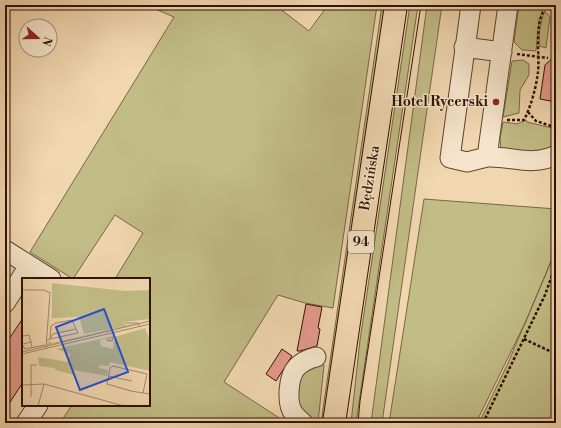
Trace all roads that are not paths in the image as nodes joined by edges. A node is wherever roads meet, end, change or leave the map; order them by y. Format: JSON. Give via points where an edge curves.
{"nodes":[{"id":1,"x":396,"y":5,"type":"edge"},
{"id":2,"x":471,"y":5,"type":"edge"},
{"id":3,"x":508,"y":5,"type":"edge"},
{"id":4,"x":464,"y":46,"type":"junction"},
{"id":5,"x":506,"y":53,"type":"junction"},
{"id":6,"x":556,"y":155,"type":"edge"},
{"id":7,"x":488,"y":158,"type":"junction"},
{"id":8,"x":5,"y":250,"type":"edge"},
{"id":9,"x":29,"y":266,"type":"junction"},
{"id":10,"x":49,"y":278,"type":"edge"},
{"id":11,"x":5,"y":303,"type":"edge"},
{"id":12,"x":316,"y":357,"type":"dead end"},
{"id":13,"x":37,"y":406,"type":"edge"},
{"id":14,"x":26,"y":423,"type":"edge"},
{"id":15,"x":303,"y":423,"type":"edge"},
{"id":16,"x":334,"y":423,"type":"edge"}],
"edges":[{"from":1,"to":16,"type":"main road","name":"Będzińska","number":"94"},
{"from":2,"to":4,"type":"lane"},
{"from":3,"to":5,"type":"lane"},
{"from":4,"to":5,"type":"lane"},
{"from":4,"to":7,"type":"lane","via":[[450,158],[467,162]]},
{"from":5,"to":7,"type":"lane"},
{"from":6,"to":7,"type":"lane","via":[[528,162]]},
{"from":8,"to":9,"type":"lane"},
{"from":9,"to":10,"type":"lane"},
{"from":9,"to":11,"type":"lane"},
{"from":12,"to":15,"type":"lane","via":[[306,360],[296,368],[289,386],[289,402],[294,414]]},
{"from":13,"to":14,"type":"lane"}]}
